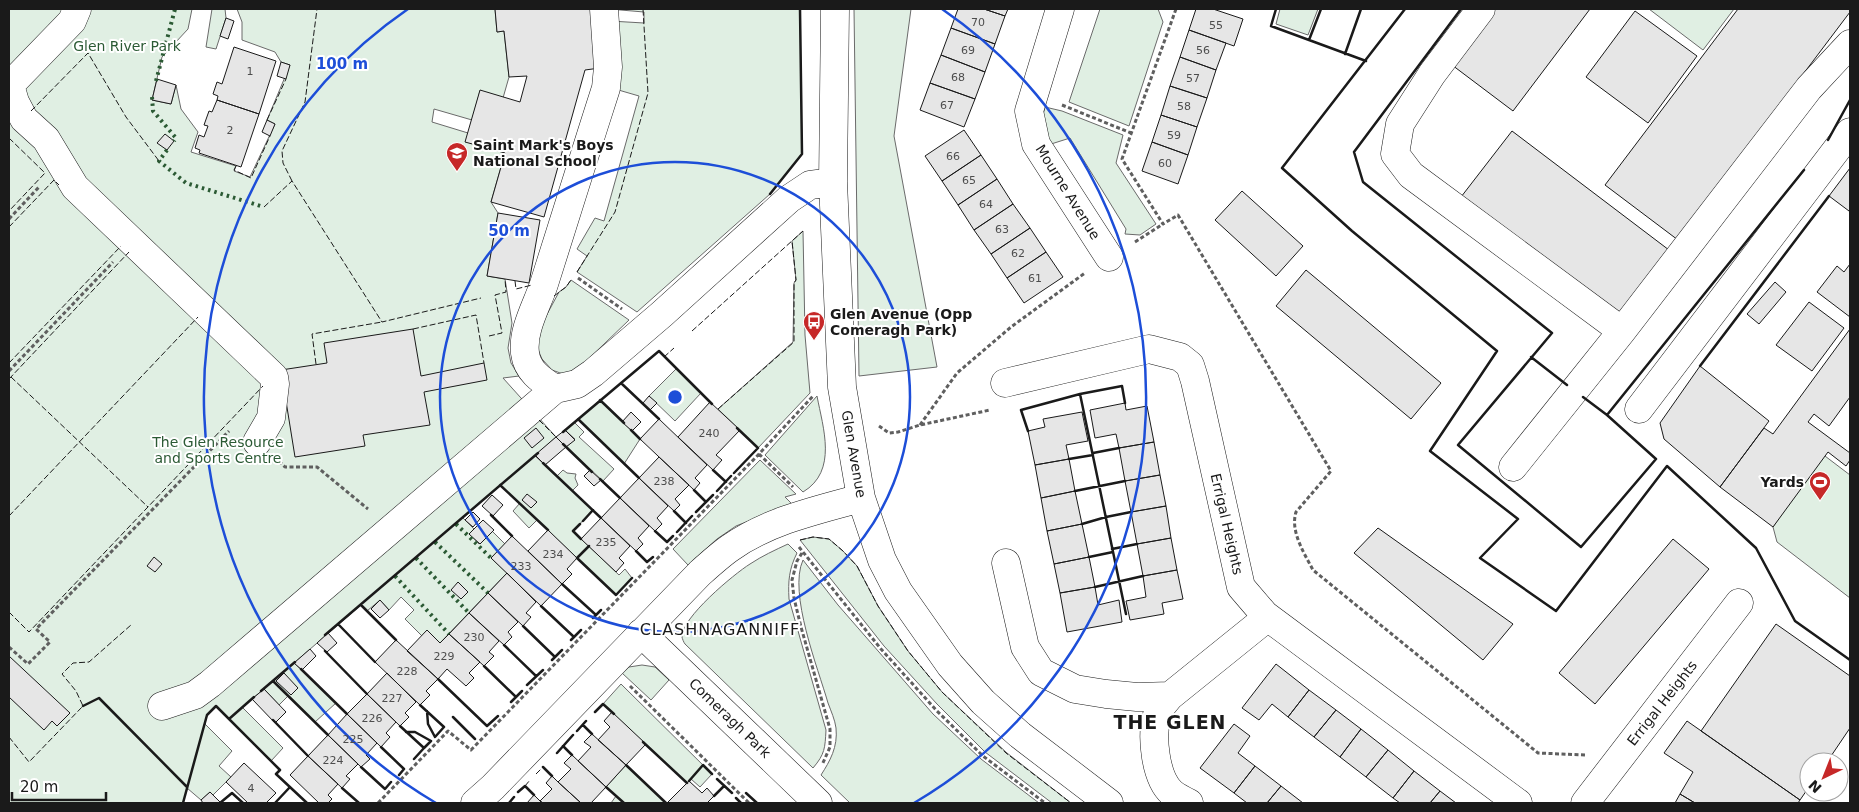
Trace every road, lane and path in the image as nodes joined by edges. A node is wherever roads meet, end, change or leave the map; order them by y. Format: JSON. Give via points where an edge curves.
{"nodes":[{"id":1,"x":77,"y":9,"type":"edge"},
{"id":2,"x":604,"y":9,"type":"edge"},
{"id":3,"x":835,"y":9,"type":"edge"},
{"id":4,"x":1060,"y":9,"type":"edge"},
{"id":5,"x":1176,"y":9,"type":"edge"},
{"id":6,"x":1481,"y":9,"type":"edge"},
{"id":7,"x":1850,"y":44,"type":"edge"},
{"id":8,"x":1033,"y":98,"type":"junction"},
{"id":9,"x":1850,"y":132,"type":"edge"},
{"id":10,"x":1131,"y":133,"type":"junction"},
{"id":11,"x":61,"y":164,"type":"junction"},
{"id":12,"x":834,"y":182,"type":"junction"},
{"id":13,"x":9,"y":219,"type":"edge"},
{"id":14,"x":1164,"y":224,"type":"junction"},
{"id":15,"x":132,"y":242,"type":"junction"},
{"id":16,"x":1109,"y":258,"type":"junction"},
{"id":17,"x":574,"y":276,"type":"dead end"},
{"id":18,"x":625,"y":311,"type":"dead end"},
{"id":19,"x":1622,"y":330,"type":"junction"},
{"id":20,"x":9,"y":371,"type":"edge"},
{"id":21,"x":1005,"y":383,"type":"dead end"},
{"id":22,"x":555,"y":389,"type":"junction"},
{"id":23,"x":819,"y":389,"type":"dead end"},
{"id":24,"x":1638,"y":409,"type":"dead end"},
{"id":25,"x":920,"y":425,"type":"dead end"},
{"id":26,"x":230,"y":430,"type":"dead end"},
{"id":27,"x":258,"y":442,"type":"dead end"},
{"id":28,"x":759,"y":454,"type":"junction"},
{"id":29,"x":317,"y":467,"type":"dead end"},
{"id":30,"x":1513,"y":467,"type":"dead end"},
{"id":31,"x":861,"y":498,"type":"junction"},
{"id":32,"x":365,"y":505,"type":"dead end"},
{"id":33,"x":817,"y":510,"type":"junction"},
{"id":34,"x":784,"y":521,"type":"junction"},
{"id":35,"x":802,"y":553,"type":"junction"},
{"id":36,"x":1006,"y":563,"type":"dead end"},
{"id":37,"x":1739,"y":603,"type":"dead end"},
{"id":38,"x":1265,"y":615,"type":"junction"},
{"id":39,"x":641,"y":633,"type":"junction"},
{"id":40,"x":9,"y":647,"type":"edge"},
{"id":41,"x":625,"y":682,"type":"dead end"},
{"id":42,"x":1170,"y":696,"type":"junction"},
{"id":43,"x":162,"y":706,"type":"dead end"},
{"id":44,"x":1538,"y":753,"type":"dead end"},
{"id":45,"x":810,"y":796,"type":"edge"},
{"id":46,"x":378,"y":803,"type":"edge"},
{"id":47,"x":474,"y":803,"type":"edge"},
{"id":48,"x":749,"y":803,"type":"edge"},
{"id":49,"x":1045,"y":803,"type":"edge"},
{"id":50,"x":1109,"y":803,"type":"edge"},
{"id":51,"x":1188,"y":803,"type":"edge"},
{"id":52,"x":1518,"y":803,"type":"edge"},
{"id":53,"x":1585,"y":803,"type":"edge"}],
"edges":[{"from":1,"to":11,"type":"street","via":[[72,21],[10,85],[24,118],[46,139]]},
{"from":2,"to":22,"type":"street","via":[[608,67],[606,88],[526,337],[528,365],[539,379]]},
{"from":3,"to":12,"type":"street","name":"Glen Avenue"},
{"from":4,"to":8,"type":"street","name":"Mourne Avenue"},
{"from":5,"to":10,"type":"path"},
{"from":6,"to":19,"type":"street","via":[[1432,74],[1400,124],[1395,154],[1411,175]]},
{"from":7,"to":19,"type":"street","via":[[1810,88]]},
{"from":8,"to":10,"type":"path","via":[[1067,106]]},
{"from":8,"to":16,"type":"street","name":"Mourne Avenue","via":[[1029,111],[1036,144]]},
{"from":9,"to":24,"type":"street"},
{"from":10,"to":14,"type":"path","via":[[1122,159]]},
{"from":11,"to":13,"type":"path"},
{"from":11,"to":15,"type":"street","via":[[75,187]]},
{"from":12,"to":22,"type":"street","via":[[810,185],[789,199],[593,373],[577,384]]},
{"from":12,"to":31,"type":"street","name":"Glen Avenue","via":[[842,387]]},
{"from":14,"to":16,"type":"path"},
{"from":14,"to":44,"type":"path","via":[[1178,215],[1331,471],[1296,512],[1294,520],[1313,570]]},
{"from":15,"to":20,"type":"path"},
{"from":15,"to":27,"type":"street","via":[[274,377],[270,418]]},
{"from":16,"to":25,"type":"path","via":[[989,345],[957,373]]},
{"from":17,"to":18,"type":"path"},
{"from":19,"to":30,"type":"street"},
{"from":21,"to":38,"type":"street","name":"Errigal Heights","via":[[1149,349],[1180,356],[1190,365],[1195,381],[1241,587]]},
{"from":22,"to":43,"type":"street","via":[[210,684],[195,694]]},
{"from":23,"to":28,"type":"path"},
{"from":26,"to":40,"type":"path","via":[[36,629],[50,642],[28,664]]},
{"from":28,"to":33,"type":"path"},
{"from":28,"to":46,"type":"path","via":[[471,750],[448,731]]},
{"from":29,"to":32,"type":"path"},
{"from":31,"to":33,"type":"street"},
{"from":31,"to":50,"type":"street","name":"Glen Avenue","via":[[882,560],[898,591],[950,665],[983,702],[1020,735]]},
{"from":33,"to":34,"type":"street"},
{"from":34,"to":35,"type":"path"},
{"from":34,"to":39,"type":"street","via":[[731,547],[700,573]]},
{"from":35,"to":45,"type":"path","via":[[792,580],[794,598],[830,729],[830,747]]},
{"from":35,"to":49,"type":"path","via":[[937,711],[984,756]]},
{"from":36,"to":42,"type":"street","via":[[1025,647],[1041,672],[1075,689],[1137,697]]},
{"from":37,"to":53,"type":"street","name":"Errigal Heights"},
{"from":38,"to":42,"type":"street","via":[[1262,621]]},
{"from":38,"to":52,"type":"street","name":"Errigal Heights"},
{"from":39,"to":45,"type":"street","name":"Comeragh Park"},
{"from":39,"to":47,"type":"street"},
{"from":41,"to":48,"type":"path"},
{"from":42,"to":51,"type":"street","via":[[1157,716],[1154,752],[1160,773],[1171,792]]}]}
